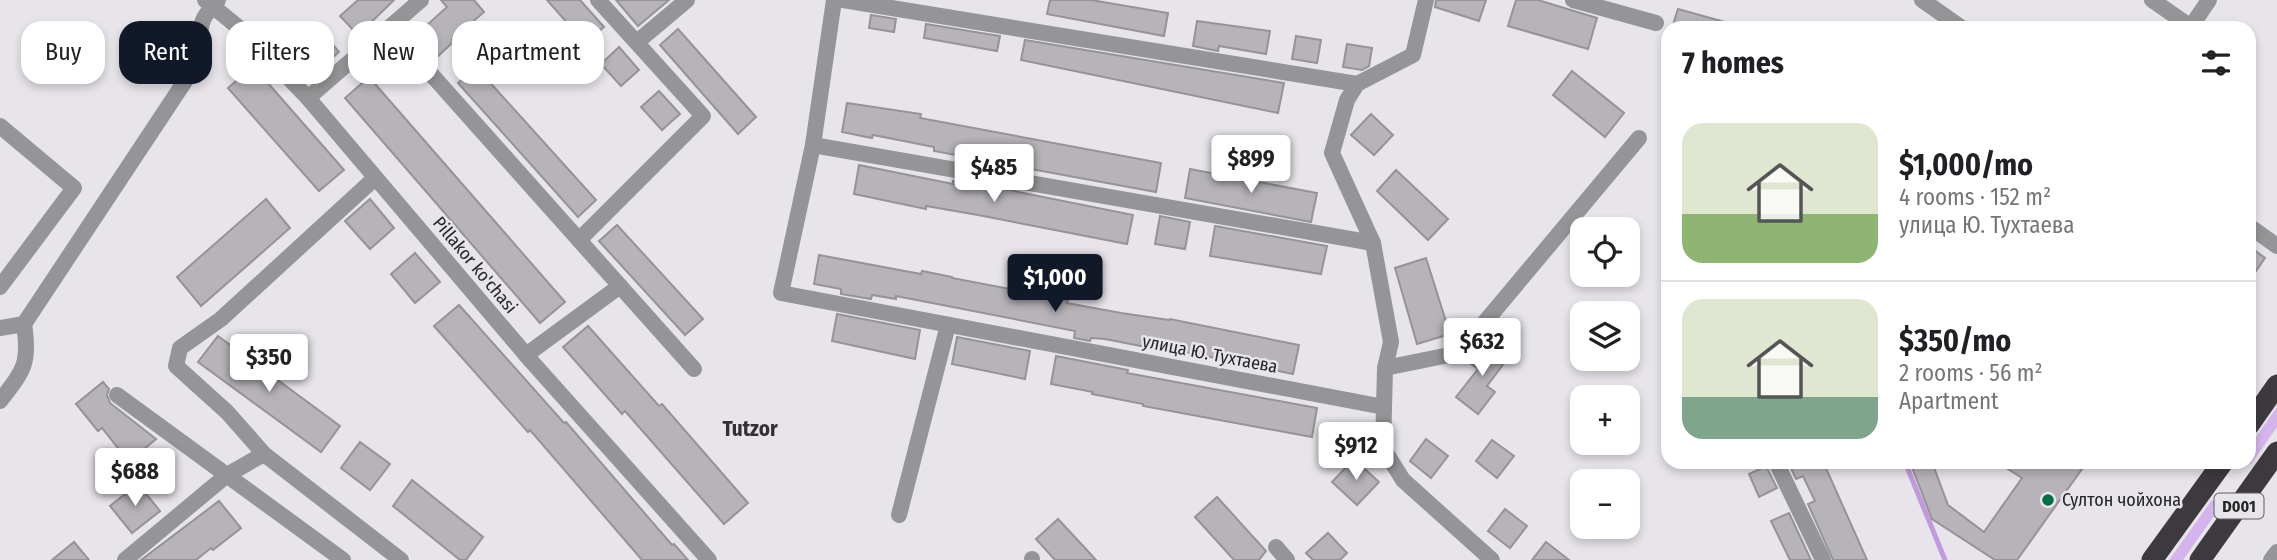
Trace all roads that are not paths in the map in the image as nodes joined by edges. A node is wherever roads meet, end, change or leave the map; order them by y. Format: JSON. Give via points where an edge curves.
{"nodes":[{"id":1,"x":421,"y":0,"type":"edge"},
{"id":2,"x":598,"y":0,"type":"edge"},
{"id":3,"x":687,"y":0,"type":"edge"},
{"id":4,"x":834,"y":0,"type":"edge"},
{"id":5,"x":843,"y":0,"type":"edge"},
{"id":6,"x":1426,"y":0,"type":"edge"},
{"id":7,"x":1922,"y":0,"type":"edge"},
{"id":8,"x":2152,"y":0,"type":"edge"},
{"id":9,"x":2209,"y":0,"type":"edge"},
{"id":10,"x":1578,"y":1,"type":"edge"},
{"id":11,"x":212,"y":2,"type":"edge"},
{"id":12,"x":398,"y":21,"type":"edge"},
{"id":13,"x":1952,"y":21,"type":"edge"},
{"id":14,"x":2181,"y":21,"type":"edge"},
{"id":15,"x":2196,"y":21,"type":"edge"},
{"id":16,"x":1656,"y":23,"type":"dead end"},
{"id":17,"x":638,"y":41,"type":"junction"},
{"id":18,"x":348,"y":64,"type":"edge"},
{"id":19,"x":438,"y":82,"type":"edge"},
{"id":20,"x":1357,"y":84,"type":"junction"},
{"id":21,"x":308,"y":98,"type":"junction"},
{"id":22,"x":0,"y":127,"type":"edge"},
{"id":23,"x":1639,"y":138,"type":"dead end"},
{"id":24,"x":813,"y":145,"type":"junction"},
{"id":25,"x":376,"y":178,"type":"junction"},
{"id":26,"x":2256,"y":231,"type":"edge"},
{"id":27,"x":579,"y":240,"type":"junction"},
{"id":28,"x":1373,"y":243,"type":"junction"},
{"id":29,"x":2277,"y":246,"type":"edge"},
{"id":30,"x":620,"y":286,"type":"junction"},
{"id":31,"x":0,"y":287,"type":"edge"},
{"id":32,"x":24,"y":324,"type":"junction"},
{"id":33,"x":948,"y":325,"type":"junction"},
{"id":34,"x":0,"y":328,"type":"edge"},
{"id":35,"x":526,"y":355,"type":"junction"},
{"id":36,"x":1385,"y":368,"type":"junction"},
{"id":37,"x":694,"y":369,"type":"dead end"},
{"id":38,"x":2277,"y":385,"type":"edge"},
{"id":39,"x":117,"y":395,"type":"dead end"},
{"id":40,"x":0,"y":401,"type":"edge"},
{"id":41,"x":1384,"y":407,"type":"junction"},
{"id":42,"x":2256,"y":415,"type":"edge"},
{"id":43,"x":2277,"y":452,"type":"edge"},
{"id":44,"x":264,"y":454,"type":"junction"},
{"id":45,"x":1779,"y":469,"type":"edge"},
{"id":46,"x":2217,"y":469,"type":"edge"},
{"id":47,"x":2225,"y":469,"type":"edge"},
{"id":48,"x":227,"y":475,"type":"junction"},
{"id":49,"x":2250,"y":491,"type":"junction"},
{"id":50,"x":899,"y":515,"type":"dead end"},
{"id":51,"x":1276,"y":547,"type":"dead end"},
{"id":52,"x":2277,"y":552,"type":"edge"},
{"id":53,"x":125,"y":560,"type":"edge"},
{"id":54,"x":343,"y":560,"type":"edge"},
{"id":55,"x":401,"y":560,"type":"edge"},
{"id":56,"x":709,"y":560,"type":"edge"},
{"id":57,"x":1287,"y":560,"type":"edge"},
{"id":58,"x":1492,"y":560,"type":"edge"},
{"id":59,"x":1823,"y":560,"type":"edge"},
{"id":60,"x":2152,"y":560,"type":"edge"},
{"id":61,"x":2200,"y":560,"type":"edge"},
{"id":62,"x":2271,"y":560,"type":"edge"}],
"edges":[{"from":1,"to":12,"type":"street"},
{"from":2,"to":17,"type":"street"},
{"from":3,"to":17,"type":"street"},
{"from":4,"to":24,"type":"street"},
{"from":5,"to":20,"type":"street"},
{"from":6,"to":20,"type":"street","via":[[1412,55]]},
{"from":7,"to":13,"type":"street"},
{"from":8,"to":14,"type":"street"},
{"from":9,"to":15,"type":"street"},
{"from":10,"to":16,"type":"street"},
{"from":11,"to":21,"type":"street","name":"Pillakor ko'chasi"},
{"from":11,"to":32,"type":"street","via":[[201,29],[197,63]]},
{"from":17,"to":27,"type":"street","via":[[703,116]]},
{"from":18,"to":21,"type":"street"},
{"from":19,"to":27,"type":"street"},
{"from":20,"to":28,"type":"street","via":[[1347,100],[1332,153]]},
{"from":21,"to":25,"type":"street","name":"Pillakor ko'chasi"},
{"from":22,"to":31,"type":"street","via":[[74,188]]},
{"from":23,"to":36,"type":"street","via":[[1459,353]]},
{"from":24,"to":28,"type":"street"},
{"from":24,"to":33,"type":"street","name":"улица Ю. Тухтаева","via":[[781,293]]},
{"from":25,"to":35,"type":"street","name":"Pillakor ko'chasi"},
{"from":25,"to":44,"type":"street","via":[[221,319],[180,348],[176,366],[227,412]]},
{"from":26,"to":29,"type":"street"},
{"from":27,"to":30,"type":"street"},
{"from":28,"to":36,"type":"street","via":[[1391,342]]},
{"from":30,"to":35,"type":"street"},
{"from":30,"to":37,"type":"street"},
{"from":32,"to":34,"type":"street"},
{"from":32,"to":40,"type":"street","via":[[28,350],[24,366]]},
{"from":33,"to":41,"type":"street","name":"улица Ю. Тухтаева"},
{"from":33,"to":50,"type":"street"},
{"from":35,"to":56,"type":"street","name":"Pillakor ko'chasi"},
{"from":36,"to":41,"type":"street"},
{"from":38,"to":42,"type":"highway"},
{"from":39,"to":48,"type":"street"},
{"from":41,"to":58,"type":"street","via":[[1383,448],[1403,480]]},
{"from":43,"to":49,"type":"highway","number":"D001"},
{"from":44,"to":48,"type":"street"},
{"from":44,"to":55,"type":"street"},
{"from":45,"to":59,"type":"street"},
{"from":46,"to":60,"type":"highway","number":"D001"},
{"from":47,"to":49,"type":"highway"},
{"from":48,"to":53,"type":"street"},
{"from":48,"to":54,"type":"street"},
{"from":49,"to":61,"type":"highway","number":"D001"},
{"from":51,"to":57,"type":"street"},
{"from":52,"to":62,"type":"street"}]}
